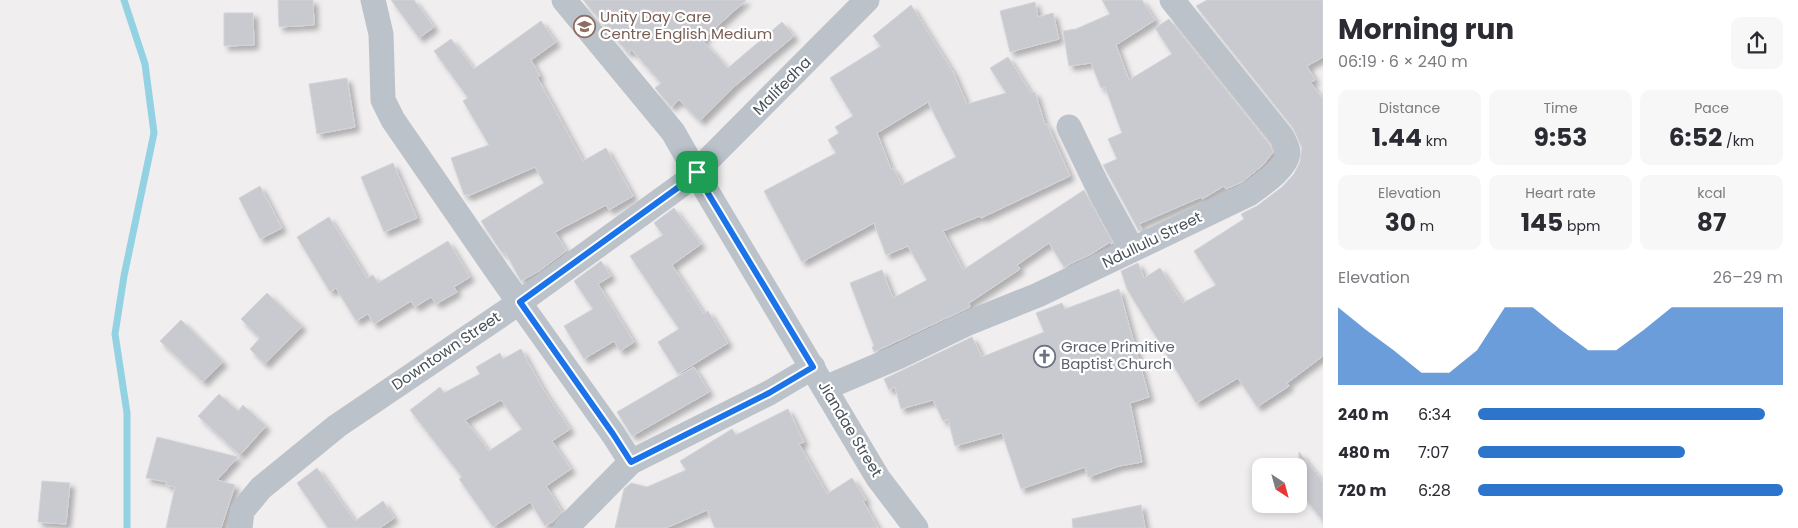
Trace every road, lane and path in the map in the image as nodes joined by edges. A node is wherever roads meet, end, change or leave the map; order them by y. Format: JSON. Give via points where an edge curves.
{"nodes":[{"id":1,"x":373,"y":0,"type":"edge"},
{"id":2,"x":564,"y":0,"type":"edge"},
{"id":3,"x":867,"y":0,"type":"edge"},
{"id":4,"x":1172,"y":0,"type":"edge"},
{"id":5,"x":1069,"y":127,"type":"dead end"},
{"id":6,"x":697,"y":172,"type":"junction"},
{"id":7,"x":1132,"y":249,"type":"junction"},
{"id":8,"x":520,"y":302,"type":"junction"},
{"id":9,"x":819,"y":377,"type":"junction"},
{"id":10,"x":631,"y":462,"type":"junction"},
{"id":11,"x":240,"y":528,"type":"edge"},
{"id":12,"x":566,"y":528,"type":"edge"},
{"id":13,"x":916,"y":528,"type":"edge"}],
"edges":[{"from":1,"to":8,"type":"street","via":[[380,34],[383,100],[393,120]]},
{"from":2,"to":6,"type":"street","name":"Jiandae Street","via":[[674,132]]},
{"from":3,"to":6,"type":"street","name":"Malifedha"},
{"from":4,"to":7,"type":"street","name":"Ndullulu Street","via":[[1282,138],[1288,150],[1287,158],[1274,175],[1249,194]]},
{"from":5,"to":7,"type":"street"},
{"from":6,"to":8,"type":"street","name":"Downtown Street"},
{"from":6,"to":9,"type":"street","name":"Jiandae Street"},
{"from":7,"to":9,"type":"street","name":"Ndullulu Street","via":[[898,357]]},
{"from":8,"to":10,"type":"street"},
{"from":8,"to":11,"type":"street","name":"Downtown Street","via":[[337,426],[261,488],[242,511]]},
{"from":9,"to":10,"type":"street","name":"Ndullulu Street","via":[[769,393]]},
{"from":9,"to":13,"type":"street","name":"Jiandae Street","via":[[878,478]]},
{"from":10,"to":12,"type":"street","name":"Ndullulu Street"}]}
